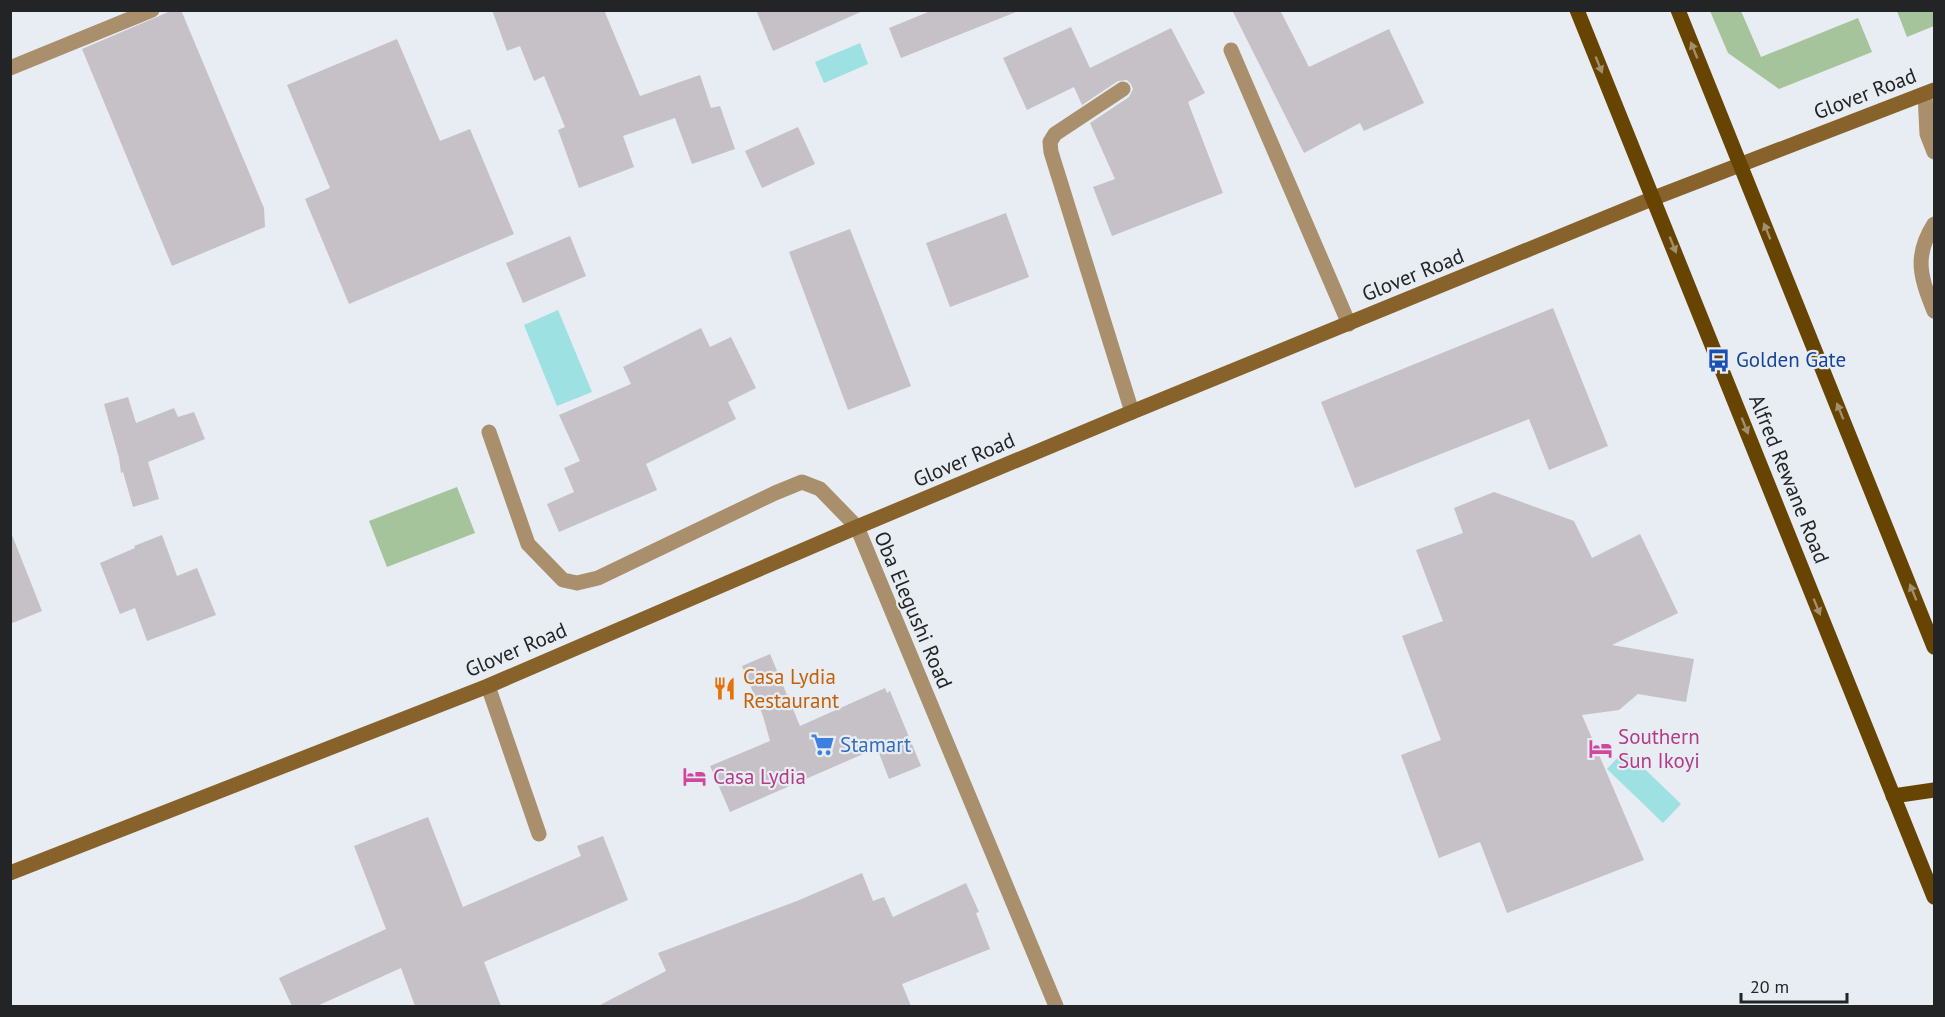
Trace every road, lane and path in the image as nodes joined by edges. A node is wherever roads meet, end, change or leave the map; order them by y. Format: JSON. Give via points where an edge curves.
{"nodes":[{"id":1,"x":152,"y":10,"type":"edge"},
{"id":2,"x":1577,"y":10,"type":"edge"},
{"id":3,"x":1678,"y":10,"type":"edge"},
{"id":4,"x":130,"y":15,"type":"edge"},
{"id":5,"x":1231,"y":50,"type":"dead end"},
{"id":6,"x":10,"y":68,"type":"edge"},
{"id":7,"x":1123,"y":89,"type":"dead end"},
{"id":8,"x":1930,"y":92,"type":"edge"},
{"id":9,"x":1935,"y":152,"type":"edge"},
{"id":10,"x":1740,"y":164,"type":"junction"},
{"id":11,"x":1654,"y":198,"type":"junction"},
{"id":12,"x":1935,"y":224,"type":"edge"},
{"id":13,"x":1935,"y":311,"type":"edge"},
{"id":14,"x":1349,"y":324,"type":"junction"},
{"id":15,"x":1132,"y":412,"type":"junction"},
{"id":16,"x":489,"y":432,"type":"dead end"},
{"id":17,"x":856,"y":527,"type":"junction"},
{"id":18,"x":1935,"y":647,"type":"edge"},
{"id":19,"x":488,"y":686,"type":"junction"},
{"id":20,"x":1935,"y":790,"type":"edge"},
{"id":21,"x":1893,"y":796,"type":"junction"},
{"id":22,"x":538,"y":834,"type":"dead end"},
{"id":23,"x":10,"y":873,"type":"edge"},
{"id":24,"x":1935,"y":897,"type":"edge"},
{"id":25,"x":1056,"y":1006,"type":"edge"}],
"edges":[{"from":1,"to":4,"type":"street"},
{"from":2,"to":11,"type":"main road","name":"Alfred Rewane Road","one_way":true},
{"from":10,"to":3,"type":"main road","one_way":true},
{"from":4,"to":6,"type":"street"},
{"from":5,"to":14,"type":"street"},
{"from":7,"to":15,"type":"street","via":[[1055,134],[1050,142]]},
{"from":8,"to":9,"type":"street","via":[[1927,134]]},
{"from":8,"to":10,"type":"street","name":"Glover Road"},
{"from":10,"to":11,"type":"street","name":"Glover Road"},
{"from":18,"to":10,"type":"main road","one_way":true},
{"from":11,"to":14,"type":"street","name":"Glover Road"},
{"from":11,"to":21,"type":"main road","name":"Alfred Rewane Road","one_way":true},
{"from":12,"to":13,"type":"street","via":[[1922,252],[1922,280]]},
{"from":14,"to":15,"type":"street","name":"Glover Road"},
{"from":15,"to":17,"type":"street","name":"Glover Road"},
{"from":16,"to":17,"type":"street","name":"Oba Elegushi Road","via":[[528,544],[563,580],[577,583],[598,578],[802,482],[820,489]]},
{"from":17,"to":19,"type":"street","name":"Glover Road"},
{"from":17,"to":25,"type":"street","name":"Oba Elegushi Road"},
{"from":19,"to":22,"type":"street"},
{"from":19,"to":23,"type":"street","name":"Glover Road"},
{"from":20,"to":21,"type":"main road"},
{"from":21,"to":24,"type":"main road","name":"Alfred Rewane Road"}]}
